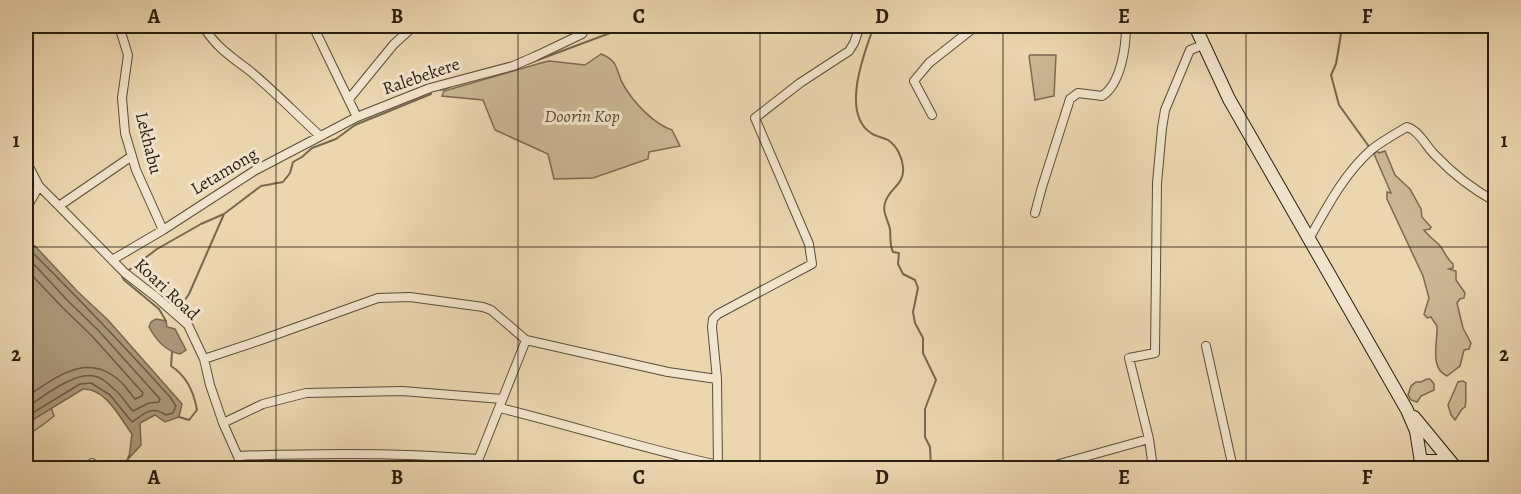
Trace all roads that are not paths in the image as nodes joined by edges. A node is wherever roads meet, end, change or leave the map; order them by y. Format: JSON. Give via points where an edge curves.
{"nodes":[{"id":1,"x":119,"y":26,"type":"edge"},
{"id":2,"x":203,"y":26,"type":"edge"},
{"id":3,"x":313,"y":26,"type":"edge"},
{"id":4,"x":414,"y":26,"type":"edge"},
{"id":5,"x":586,"y":26,"type":"edge"},
{"id":6,"x":839,"y":26,"type":"edge"},
{"id":7,"x":976,"y":26,"type":"edge"},
{"id":8,"x":1126,"y":26,"type":"edge"},
{"id":9,"x":1195,"y":26,"type":"edge"},
{"id":10,"x":860,"y":27,"type":"edge"},
{"id":11,"x":1203,"y":45,"type":"junction"},
{"id":12,"x":349,"y":99,"type":"junction"},
{"id":13,"x":932,"y":115,"type":"dead end"},
{"id":14,"x":357,"y":117,"type":"junction"},
{"id":15,"x":319,"y":135,"type":"junction"},
{"id":16,"x":132,"y":156,"type":"junction"},
{"id":17,"x":26,"y":161,"type":"edge"},
{"id":18,"x":39,"y":186,"type":"junction"},
{"id":19,"x":1496,"y":202,"type":"edge"},
{"id":20,"x":59,"y":206,"type":"junction"},
{"id":21,"x":26,"y":209,"type":"edge"},
{"id":22,"x":1035,"y":213,"type":"dead end"},
{"id":23,"x":164,"y":230,"type":"junction"},
{"id":24,"x":1310,"y":238,"type":"junction"},
{"id":25,"x":112,"y":260,"type":"junction"},
{"id":26,"x":526,"y":340,"type":"junction"},
{"id":27,"x":1206,"y":346,"type":"dead end"},
{"id":28,"x":204,"y":359,"type":"junction"},
{"id":29,"x":717,"y":379,"type":"junction"},
{"id":30,"x":501,"y":403,"type":"junction"},
{"id":31,"x":1407,"y":410,"type":"junction"},
{"id":32,"x":223,"y":423,"type":"junction"},
{"id":33,"x":1149,"y":439,"type":"junction"},
{"id":34,"x":238,"y":456,"type":"junction"},
{"id":35,"x":478,"y":459,"type":"junction"},
{"id":36,"x":1421,"y":465,"type":"edge"},
{"id":37,"x":718,"y":467,"type":"edge"},
{"id":38,"x":1455,"y":467,"type":"edge"},
{"id":39,"x":243,"y":468,"type":"edge"},
{"id":40,"x":475,"y":468,"type":"edge"},
{"id":41,"x":1054,"y":468,"type":"edge"},
{"id":42,"x":1153,"y":468,"type":"edge"},
{"id":43,"x":1233,"y":468,"type":"edge"}],
"edges":[{"from":1,"to":16,"type":"street","name":"Lekhabu","via":[[128,55],[122,98]]},
{"from":2,"to":15,"type":"street","via":[[227,55]]},
{"from":3,"to":12,"type":"street"},
{"from":4,"to":12,"type":"street"},
{"from":5,"to":14,"type":"street","name":"Ralebekere","via":[[582,34],[569,42],[513,66],[430,88]]},
{"from":6,"to":10,"type":"street"},
{"from":7,"to":13,"type":"street","via":[[929,63],[914,81]]},
{"from":8,"to":22,"type":"street","via":[[1119,72],[1109,92],[1102,96],[1078,93],[1070,99]]},
{"from":9,"to":11,"type":"main road"},
{"from":10,"to":29,"type":"street","via":[[849,51],[755,118],[809,244],[812,264],[713,319]]},
{"from":11,"to":24,"type":"main road","via":[[1229,99]]},
{"from":11,"to":33,"type":"street","via":[[1190,50],[1165,110],[1162,128],[1157,183],[1155,353],[1129,358]]},
{"from":12,"to":14,"type":"street"},
{"from":14,"to":15,"type":"street","name":"Letamong"},
{"from":15,"to":23,"type":"street","name":"Letamong","via":[[254,171]]},
{"from":16,"to":20,"type":"street"},
{"from":16,"to":23,"type":"street","name":"Lekhabu"},
{"from":17,"to":18,"type":"street","name":"Koari Road"},
{"from":18,"to":20,"type":"street","name":"Koari Road"},
{"from":18,"to":21,"type":"street"},
{"from":19,"to":24,"type":"street","via":[[1452,171],[1414,129],[1407,127],[1371,150],[1352,171]]},
{"from":20,"to":25,"type":"street","name":"Koari Road"},
{"from":23,"to":25,"type":"street","name":"Letamong"},
{"from":24,"to":31,"type":"main road"},
{"from":25,"to":28,"type":"street","name":"Koari Road","via":[[188,326]]},
{"from":26,"to":28,"type":"street","via":[[483,307],[410,297],[378,298]]},
{"from":26,"to":29,"type":"street"},
{"from":26,"to":30,"type":"street"},
{"from":27,"to":43,"type":"street"},
{"from":28,"to":32,"type":"street","name":"Koari Road"},
{"from":29,"to":37,"type":"street"},
{"from":30,"to":32,"type":"street","via":[[402,391],[306,393],[263,404]]},
{"from":30,"to":35,"type":"street"},
{"from":30,"to":37,"type":"street"},
{"from":31,"to":36,"type":"main road","via":[[1416,431]]},
{"from":31,"to":38,"type":"main road"},
{"from":32,"to":34,"type":"street","name":"Koari Road"},
{"from":33,"to":41,"type":"street"},
{"from":33,"to":42,"type":"street"},
{"from":34,"to":35,"type":"street","via":[[372,453]]},
{"from":34,"to":39,"type":"street","name":"Koari Road"},
{"from":35,"to":40,"type":"street"},
{"from":36,"to":38,"type":"main road","via":[[1438,461]]}]}
